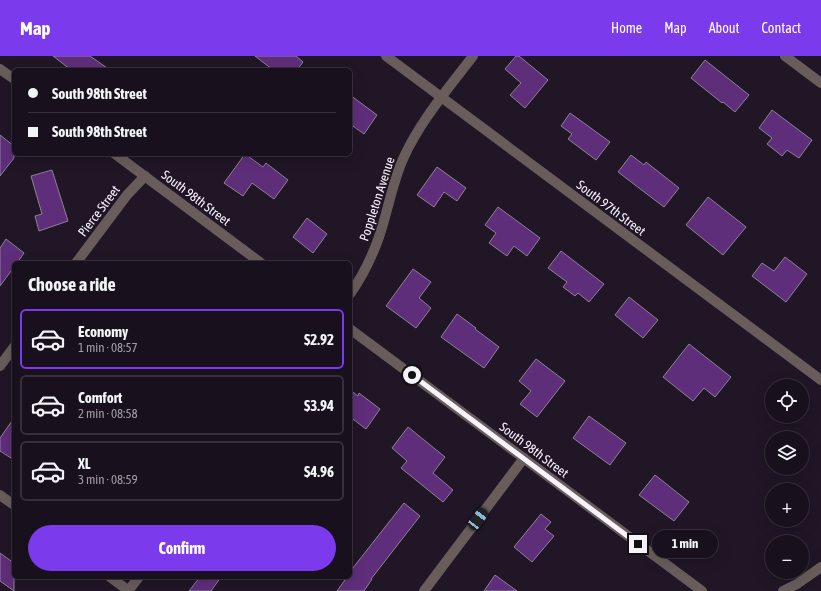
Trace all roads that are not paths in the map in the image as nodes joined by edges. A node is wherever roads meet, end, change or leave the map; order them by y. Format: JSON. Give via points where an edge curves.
{"nodes":[{"id":1,"x":386,"y":56,"type":"edge"},
{"id":2,"x":473,"y":56,"type":"edge"},
{"id":3,"x":785,"y":56,"type":"edge"},
{"id":4,"x":0,"y":69,"type":"edge"},
{"id":5,"x":12,"y":78,"type":"edge"},
{"id":6,"x":821,"y":83,"type":"edge"},
{"id":7,"x":442,"y":98,"type":"junction"},
{"id":8,"x":118,"y":156,"type":"edge"},
{"id":9,"x":145,"y":176,"type":"junction"},
{"id":10,"x":78,"y":261,"type":"edge"},
{"id":11,"x":258,"y":261,"type":"edge"},
{"id":12,"x":352,"y":291,"type":"edge"},
{"id":13,"x":352,"y":330,"type":"edge"},
{"id":14,"x":12,"y":350,"type":"edge"},
{"id":15,"x":0,"y":366,"type":"edge"},
{"id":16,"x":821,"y":380,"type":"edge"},
{"id":17,"x":524,"y":458,"type":"junction"},
{"id":18,"x":0,"y":495,"type":"edge"},
{"id":19,"x":12,"y":504,"type":"edge"},
{"id":20,"x":821,"y":567,"type":"edge"},
{"id":21,"x":113,"y":579,"type":"edge"},
{"id":22,"x":138,"y":579,"type":"edge"},
{"id":23,"x":129,"y":591,"type":"edge"},
{"id":24,"x":424,"y":591,"type":"edge"},
{"id":25,"x":702,"y":591,"type":"edge"},
{"id":26,"x":783,"y":591,"type":"edge"}],
"edges":[{"from":1,"to":7,"type":"street","name":"South 97th Street"},
{"from":2,"to":7,"type":"street","name":"Poppleton Avenue"},
{"from":3,"to":6,"type":"street"},
{"from":4,"to":5,"type":"street"},
{"from":7,"to":12,"type":"street","name":"Poppleton Avenue","via":[[416,134],[403,159],[379,237],[367,266]]},
{"from":7,"to":16,"type":"street","name":"South 97th Street"},
{"from":8,"to":9,"type":"street","name":"South 98th Street"},
{"from":9,"to":10,"type":"street","name":"Pierce Street","via":[[127,195]]},
{"from":9,"to":11,"type":"street","name":"South 98th Street"},
{"from":13,"to":17,"type":"street","name":"South 98th Street"},
{"from":14,"to":15,"type":"street"},
{"from":17,"to":24,"type":"street"},
{"from":17,"to":25,"type":"street","name":"South 98th Street"},
{"from":18,"to":19,"type":"street"},
{"from":20,"to":26,"type":"street"},
{"from":21,"to":23,"type":"street"},
{"from":22,"to":23,"type":"street"}]}
